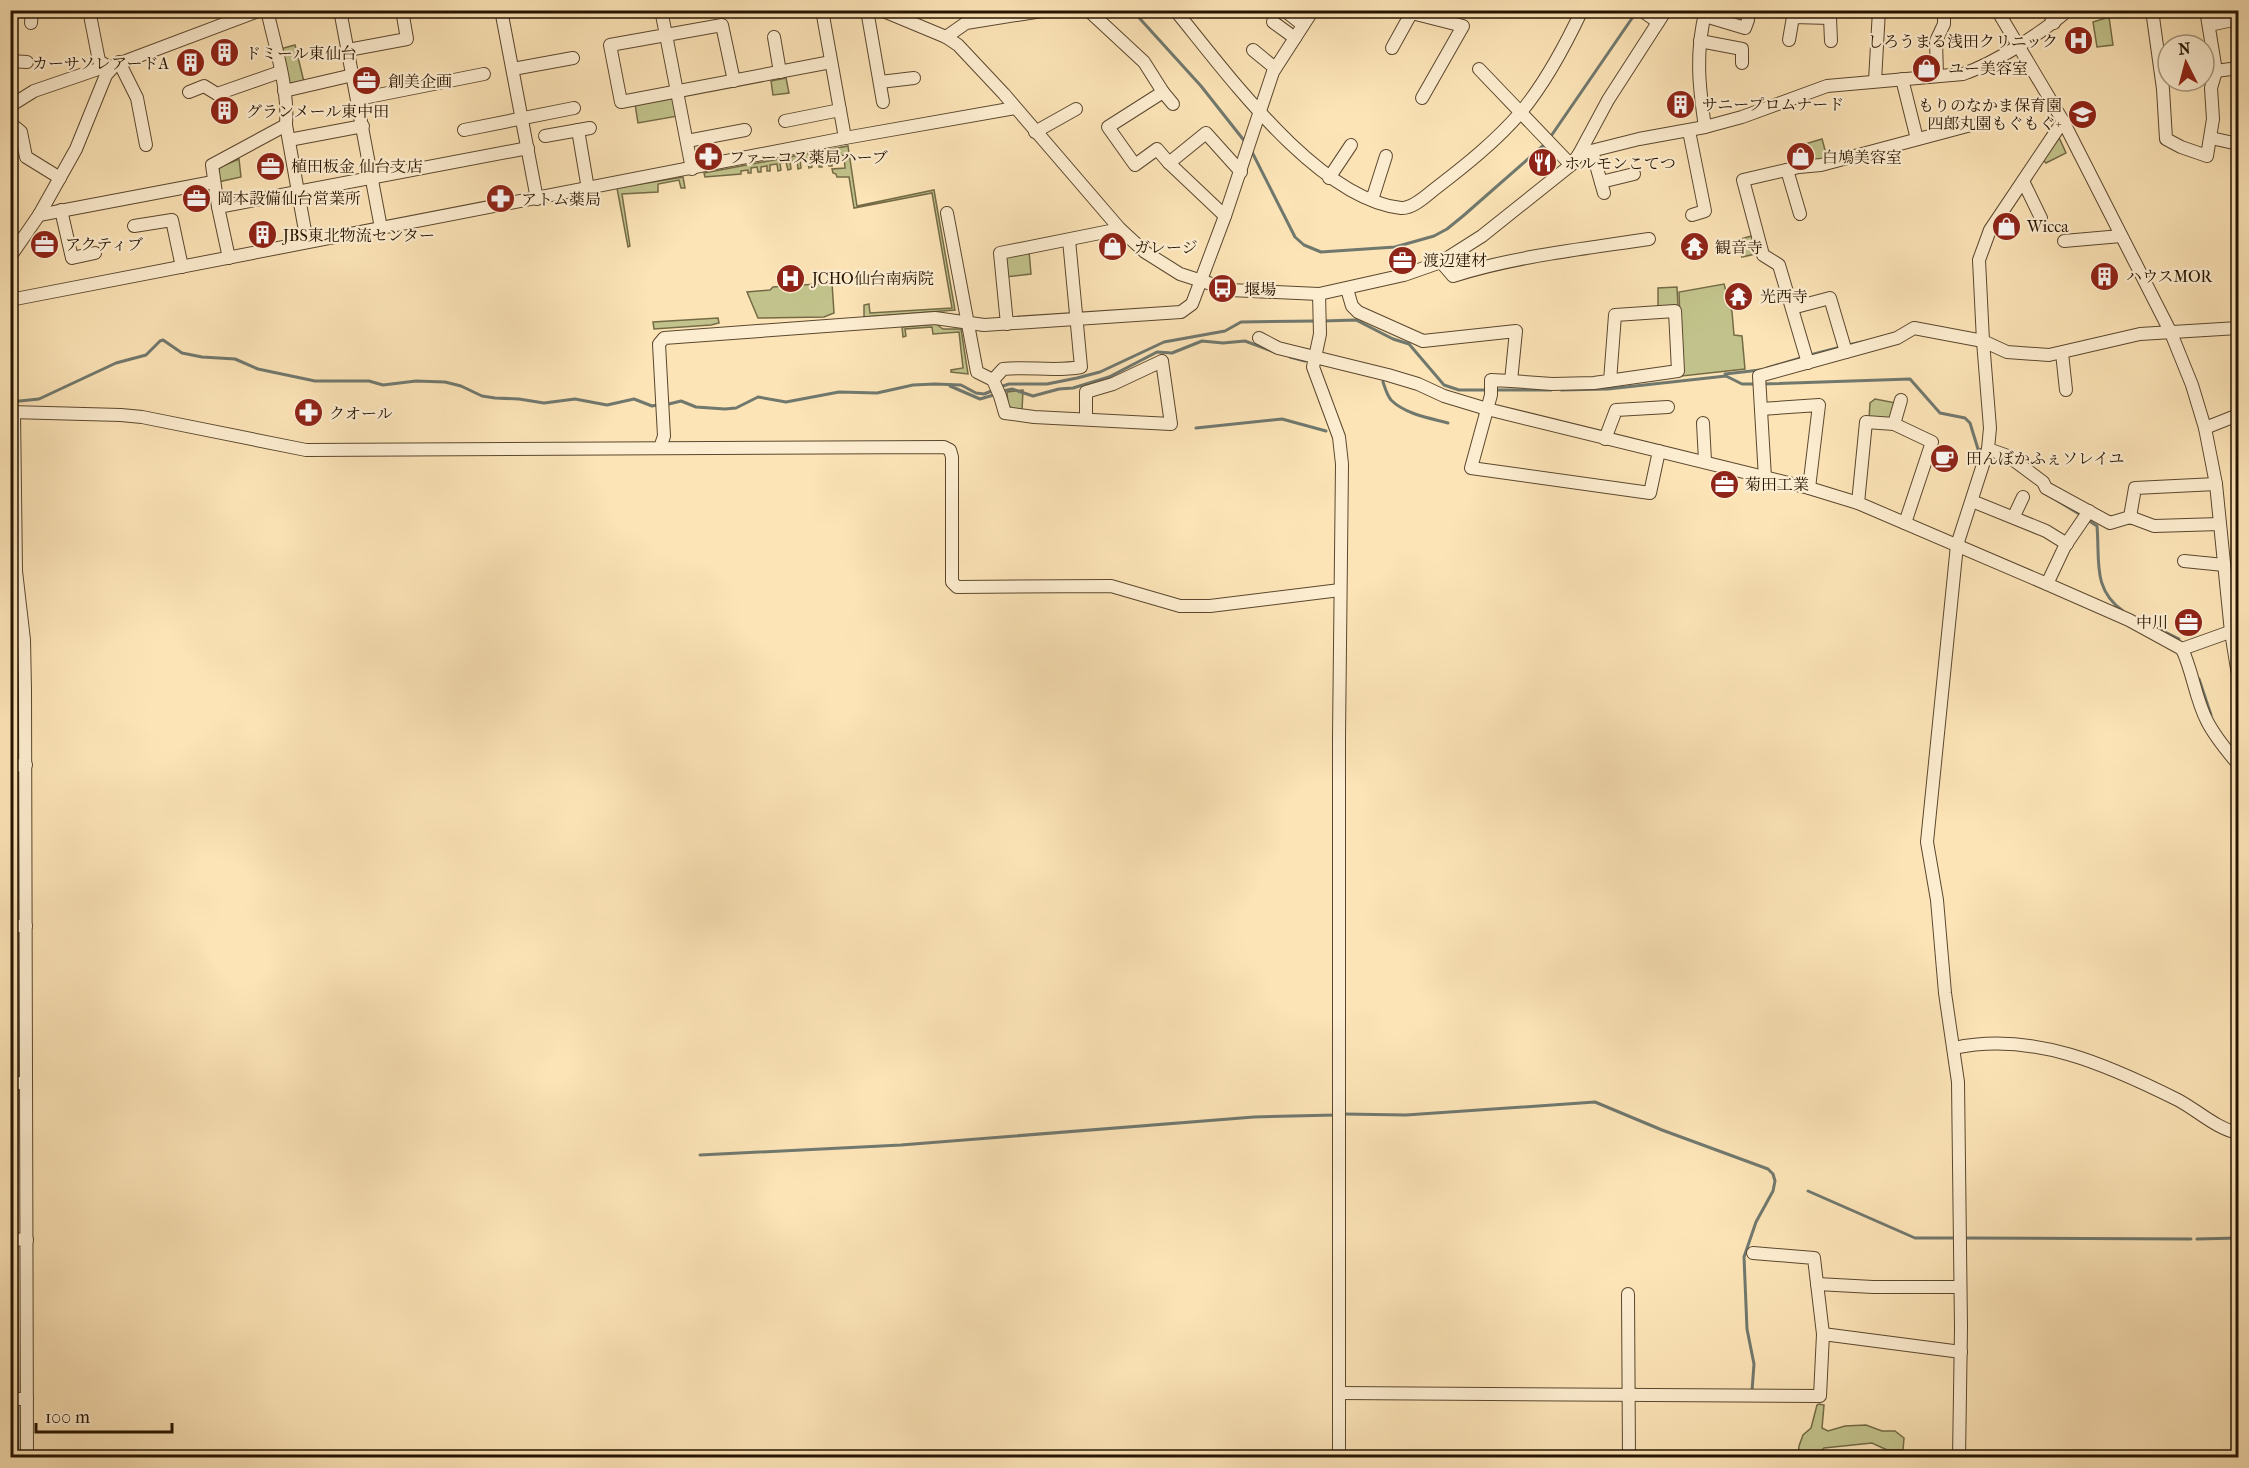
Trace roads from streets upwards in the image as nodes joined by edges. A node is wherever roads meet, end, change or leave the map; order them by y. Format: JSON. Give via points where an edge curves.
{"nodes":[{"id":1,"x":89,"y":10,"type":"edge"},
{"id":2,"x":261,"y":10,"type":"edge"},
{"id":3,"x":267,"y":10,"type":"edge"},
{"id":4,"x":340,"y":10,"type":"edge"},
{"id":5,"x":402,"y":10,"type":"edge"},
{"id":6,"x":501,"y":10,"type":"edge"},
{"id":7,"x":661,"y":10,"type":"edge"},
{"id":8,"x":822,"y":10,"type":"edge"},
{"id":9,"x":867,"y":10,"type":"edge"},
{"id":10,"x":881,"y":10,"type":"edge"},
{"id":11,"x":1048,"y":10,"type":"edge"},
{"id":12,"x":1088,"y":10,"type":"edge"},
{"id":13,"x":1175,"y":10,"type":"edge"},
{"id":14,"x":1284,"y":10,"type":"edge"},
{"id":15,"x":1312,"y":10,"type":"edge"},
{"id":16,"x":1582,"y":10,"type":"edge"},
{"id":17,"x":1666,"y":10,"type":"edge"},
{"id":18,"x":1880,"y":10,"type":"edge"},
{"id":19,"x":1997,"y":10,"type":"edge"},
{"id":20,"x":2048,"y":10,"type":"edge"},
{"id":21,"x":2068,"y":10,"type":"edge"},
{"id":22,"x":2152,"y":10,"type":"edge"},
{"id":23,"x":2206,"y":10,"type":"edge"},
{"id":24,"x":1941,"y":11,"type":"edge"},
{"id":25,"x":1026,"y":12,"type":"edge"},
{"id":26,"x":1408,"y":12,"type":"edge"},
{"id":27,"x":1643,"y":12,"type":"edge"},
{"id":28,"x":1705,"y":13,"type":"edge"},
{"id":29,"x":1831,"y":14,"type":"edge"},
{"id":30,"x":982,"y":16,"type":"edge"},
{"id":31,"x":2238,"y":19,"type":"edge"},
{"id":32,"x":1748,"y":20,"type":"dead end"},
{"id":33,"x":1273,"y":22,"type":"dead end"},
{"id":34,"x":1658,"y":22,"type":"junction"},
{"id":35,"x":2054,"y":23,"type":"junction"},
{"id":36,"x":1303,"y":25,"type":"junction"},
{"id":37,"x":2209,"y":25,"type":"junction"},
{"id":38,"x":2210,"y":33,"type":"edge"},
{"id":39,"x":666,"y":35,"type":"junction"},
{"id":40,"x":774,"y":37,"type":"dead end"},
{"id":41,"x":946,"y":37,"type":"junction"},
{"id":42,"x":1295,"y":38,"type":"junction"},
{"id":43,"x":1790,"y":40,"type":"dead end"},
{"id":44,"x":1700,"y":41,"type":"junction"},
{"id":45,"x":1831,"y":41,"type":"dead end"},
{"id":46,"x":2019,"y":44,"type":"junction"},
{"id":47,"x":1392,"y":48,"type":"dead end"},
{"id":48,"x":348,"y":50,"type":"junction"},
{"id":49,"x":1252,"y":50,"type":"dead end"},
{"id":50,"x":573,"y":58,"type":"dead end"},
{"id":51,"x":10,"y":61,"type":"edge"},
{"id":52,"x":27,"y":62,"type":"dead end"},
{"id":53,"x":831,"y":62,"type":"junction"},
{"id":54,"x":1742,"y":63,"type":"dead end"},
{"id":55,"x":112,"y":65,"type":"junction"},
{"id":56,"x":1275,"y":68,"type":"junction"},
{"id":57,"x":2238,"y":68,"type":"edge"},
{"id":58,"x":513,"y":69,"type":"junction"},
{"id":59,"x":1479,"y":69,"type":"dead end"},
{"id":60,"x":2216,"y":71,"type":"edge"},
{"id":61,"x":280,"y":72,"type":"junction"},
{"id":62,"x":780,"y":72,"type":"junction"},
{"id":63,"x":484,"y":74,"type":"dead end"},
{"id":64,"x":353,"y":75,"type":"junction"},
{"id":65,"x":1937,"y":76,"type":"junction"},
{"id":66,"x":914,"y":78,"type":"dead end"},
{"id":67,"x":1902,"y":79,"type":"junction"},
{"id":68,"x":734,"y":81,"type":"junction"},
{"id":69,"x":1875,"y":81,"type":"junction"},
{"id":70,"x":880,"y":82,"type":"junction"},
{"id":71,"x":284,"y":91,"type":"junction"},
{"id":72,"x":678,"y":91,"type":"junction"},
{"id":73,"x":189,"y":92,"type":"dead end"},
{"id":74,"x":1163,"y":92,"type":"junction"},
{"id":75,"x":2211,"y":93,"type":"edge"},
{"id":76,"x":1422,"y":98,"type":"dead end"},
{"id":77,"x":358,"y":99,"type":"junction"},
{"id":78,"x":883,"y":102,"type":"dead end"},
{"id":79,"x":1173,"y":104,"type":"dead end"},
{"id":80,"x":10,"y":106,"type":"edge"},
{"id":81,"x":574,"y":108,"type":"dead end"},
{"id":82,"x":1015,"y":108,"type":"junction"},
{"id":83,"x":1076,"y":109,"type":"dead end"},
{"id":84,"x":840,"y":110,"type":"junction"},
{"id":85,"x":1259,"y":112,"type":"junction"},
{"id":86,"x":1521,"y":112,"type":"junction"},
{"id":87,"x":522,"y":118,"type":"junction"},
{"id":88,"x":785,"y":121,"type":"dead end"},
{"id":89,"x":2063,"y":121,"type":"junction"},
{"id":90,"x":10,"y":123,"type":"edge"},
{"id":91,"x":286,"y":125,"type":"junction"},
{"id":92,"x":1971,"y":125,"type":"dead end"},
{"id":93,"x":363,"y":126,"type":"junction"},
{"id":94,"x":1706,"y":127,"type":"junction"},
{"id":95,"x":464,"y":130,"type":"dead end"},
{"id":96,"x":745,"y":130,"type":"dead end"},
{"id":97,"x":1689,"y":131,"type":"junction"},
{"id":98,"x":1035,"y":132,"type":"junction"},
{"id":99,"x":545,"y":136,"type":"dead end"},
{"id":100,"x":845,"y":138,"type":"junction"},
{"id":101,"x":2211,"y":138,"type":"junction"},
{"id":102,"x":288,"y":140,"type":"junction"},
{"id":103,"x":1917,"y":140,"type":"junction"},
{"id":104,"x":687,"y":141,"type":"junction"},
{"id":105,"x":2238,"y":144,"type":"edge"},
{"id":106,"x":146,"y":145,"type":"dead end"},
{"id":107,"x":1351,"y":145,"type":"dead end"},
{"id":108,"x":528,"y":147,"type":"junction"},
{"id":109,"x":1592,"y":151,"type":"junction"},
{"id":110,"x":1579,"y":154,"type":"junction"},
{"id":111,"x":1386,"y":156,"type":"dead end"},
{"id":112,"x":1168,"y":163,"type":"junction"},
{"id":113,"x":1571,"y":165,"type":"junction"},
{"id":114,"x":692,"y":169,"type":"junction"},
{"id":115,"x":1787,"y":170,"type":"junction"},
{"id":116,"x":1240,"y":172,"type":"junction"},
{"id":117,"x":1634,"y":174,"type":"dead end"},
{"id":118,"x":60,"y":178,"type":"junction"},
{"id":119,"x":372,"y":178,"type":"junction"},
{"id":120,"x":1329,"y":178,"type":"junction"},
{"id":121,"x":2023,"y":181,"type":"junction"},
{"id":122,"x":213,"y":182,"type":"junction"},
{"id":123,"x":588,"y":189,"type":"junction"},
{"id":124,"x":298,"y":192,"type":"junction"},
{"id":125,"x":537,"y":199,"type":"junction"},
{"id":126,"x":1372,"y":200,"type":"junction"},
{"id":127,"x":218,"y":207,"type":"junction"},
{"id":128,"x":61,"y":210,"type":"junction"},
{"id":129,"x":947,"y":213,"type":"dead end"},
{"id":130,"x":1800,"y":214,"type":"dead end"},
{"id":131,"x":39,"y":215,"type":"junction"},
{"id":132,"x":1692,"y":215,"type":"dead end"},
{"id":133,"x":1225,"y":216,"type":"junction"},
{"id":134,"x":2041,"y":218,"type":"dead end"},
{"id":135,"x":134,"y":226,"type":"dead end"},
{"id":136,"x":381,"y":228,"type":"junction"},
{"id":137,"x":1120,"y":229,"type":"junction"},
{"id":138,"x":2121,"y":236,"type":"junction"},
{"id":139,"x":1649,"y":239,"type":"dead end"},
{"id":140,"x":1069,"y":240,"type":"junction"},
{"id":141,"x":2064,"y":241,"type":"dead end"},
{"id":142,"x":307,"y":242,"type":"junction"},
{"id":143,"x":95,"y":253,"type":"dead end"},
{"id":144,"x":10,"y":257,"type":"edge"},
{"id":145,"x":229,"y":258,"type":"junction"},
{"id":146,"x":1441,"y":262,"type":"junction"},
{"id":147,"x":182,"y":267,"type":"junction"},
{"id":148,"x":1201,"y":281,"type":"junction"},
{"id":149,"x":1347,"y":289,"type":"junction"},
{"id":150,"x":1318,"y":294,"type":"junction"},
{"id":151,"x":10,"y":300,"type":"edge"},
{"id":152,"x":1792,"y":308,"type":"junction"},
{"id":153,"x":1078,"y":319,"type":"junction"},
{"id":154,"x":968,"y":324,"type":"junction"},
{"id":155,"x":1006,"y":324,"type":"junction"},
{"id":156,"x":2238,"y":328,"type":"edge"},
{"id":157,"x":2171,"y":333,"type":"junction"},
{"id":158,"x":1259,"y":338,"type":"dead end"},
{"id":159,"x":1983,"y":341,"type":"junction"},
{"id":160,"x":1844,"y":348,"type":"junction"},
{"id":161,"x":2062,"y":353,"type":"junction"},
{"id":162,"x":1315,"y":357,"type":"junction"},
{"id":163,"x":1806,"y":358,"type":"junction"},
{"id":164,"x":994,"y":381,"type":"junction"},
{"id":165,"x":1511,"y":381,"type":"junction"},
{"id":166,"x":1610,"y":381,"type":"junction"},
{"id":167,"x":2066,"y":390,"type":"dead end"},
{"id":168,"x":1901,"y":400,"type":"dead end"},
{"id":169,"x":1668,"y":407,"type":"dead end"},
{"id":170,"x":1487,"y":409,"type":"junction"},
{"id":171,"x":1761,"y":409,"type":"junction"},
{"id":172,"x":12,"y":412,"type":"edge"},
{"id":173,"x":2238,"y":416,"type":"edge"},
{"id":174,"x":1086,"y":419,"type":"junction"},
{"id":175,"x":1703,"y":423,"type":"dead end"},
{"id":176,"x":1894,"y":424,"type":"junction"},
{"id":177,"x":2205,"y":428,"type":"junction"},
{"id":178,"x":1605,"y":439,"type":"junction"},
{"id":179,"x":660,"y":448,"type":"junction"},
{"id":180,"x":1659,"y":451,"type":"junction"},
{"id":181,"x":1987,"y":451,"type":"junction"},
{"id":182,"x":1706,"y":461,"type":"junction"},
{"id":183,"x":1765,"y":478,"type":"junction"},
{"id":184,"x":2216,"y":484,"type":"junction"},
{"id":185,"x":1809,"y":488,"type":"junction"},
{"id":186,"x":2023,"y":497,"type":"dead end"},
{"id":187,"x":1972,"y":501,"type":"junction"},
{"id":188,"x":1858,"y":503,"type":"junction"},
{"id":189,"x":2086,"y":515,"type":"junction"},
{"id":190,"x":2014,"y":516,"type":"junction"},
{"id":191,"x":2130,"y":517,"type":"junction"},
{"id":192,"x":1905,"y":524,"type":"junction"},
{"id":193,"x":2220,"y":524,"type":"junction"},
{"id":194,"x":2067,"y":544,"type":"junction"},
{"id":195,"x":1957,"y":545,"type":"junction"},
{"id":196,"x":2184,"y":561,"type":"dead end"},
{"id":197,"x":2224,"y":565,"type":"junction"},
{"id":198,"x":2047,"y":584,"type":"junction"},
{"id":199,"x":1340,"y":590,"type":"junction"},
{"id":200,"x":2235,"y":630,"type":"edge"},
{"id":201,"x":2182,"y":649,"type":"junction"},
{"id":202,"x":2238,"y":675,"type":"edge"},
{"id":203,"x":2238,"y":764,"type":"edge"},
{"id":204,"x":17,"y":765,"type":"edge"},
{"id":205,"x":18,"y":926,"type":"edge"},
{"id":206,"x":1954,"y":1048,"type":"junction"},
{"id":207,"x":18,"y":1083,"type":"edge"},
{"id":208,"x":2238,"y":1133,"type":"edge"},
{"id":209,"x":18,"y":1239,"type":"edge"},
{"id":210,"x":1753,"y":1253,"type":"dead end"},
{"id":211,"x":1817,"y":1284,"type":"junction"},
{"id":212,"x":1960,"y":1287,"type":"junction"},
{"id":213,"x":1628,"y":1294,"type":"dead end"},
{"id":214,"x":1823,"y":1334,"type":"junction"},
{"id":215,"x":1961,"y":1352,"type":"junction"},
{"id":216,"x":1340,"y":1393,"type":"junction"},
{"id":217,"x":1628,"y":1393,"type":"junction"},
{"id":218,"x":19,"y":1399,"type":"edge"},
{"id":219,"x":27,"y":1458,"type":"edge"},
{"id":220,"x":1339,"y":1458,"type":"edge"},
{"id":221,"x":1629,"y":1458,"type":"edge"},
{"id":222,"x":1959,"y":1458,"type":"edge"}],
"edges":[{"from":1,"to":55,"type":"street","via":[[99,61]]},
{"from":2,"to":55,"type":"street"},
{"from":3,"to":61,"type":"street"},
{"from":4,"to":48,"type":"street"},
{"from":5,"to":48,"type":"street","via":[[407,39]]},
{"from":6,"to":58,"type":"street"},
{"from":7,"to":39,"type":"street"},
{"from":8,"to":53,"type":"street"},
{"from":9,"to":70,"type":"street"},
{"from":10,"to":41,"type":"street"},
{"from":11,"to":25,"type":"street"},
{"from":12,"to":74,"type":"street","via":[[1144,62]]},
{"from":13,"to":85,"type":"street"},
{"from":14,"to":36,"type":"street"},
{"from":15,"to":36,"type":"street"},
{"from":16,"to":86,"type":"street","via":[[1559,57]]},
{"from":17,"to":34,"type":"street"},
{"from":18,"to":69,"type":"street"},
{"from":19,"to":46,"type":"street"},
{"from":20,"to":35,"type":"street"},
{"from":21,"to":35,"type":"street"},
{"from":22,"to":101,"type":"street","via":[[2166,139],[2207,156]]},
{"from":23,"to":37,"type":"street"},
{"from":24,"to":65,"type":"street","via":[[1944,24],[1936,41]]},
{"from":25,"to":30,"type":"street"},
{"from":26,"to":47,"type":"street"},
{"from":26,"to":76,"type":"street","via":[[1463,26]]},
{"from":27,"to":34,"type":"street"},
{"from":28,"to":32,"type":"street","via":[[1745,28]]},
{"from":28,"to":44,"type":"street"},
{"from":29,"to":43,"type":"street","via":[[1793,17]]},
{"from":29,"to":45,"type":"street"},
{"from":30,"to":41,"type":"street"},
{"from":31,"to":37,"type":"street"},
{"from":33,"to":42,"type":"street"},
{"from":34,"to":110,"type":"street"},
{"from":35,"to":46,"type":"street"},
{"from":36,"to":42,"type":"street"},
{"from":37,"to":38,"type":"street"},
{"from":39,"to":68,"type":"street","via":[[722,25]]},
{"from":39,"to":72,"type":"street"},
{"from":39,"to":72,"type":"street","via":[[610,45],[621,102]]},
{"from":40,"to":62,"type":"street"},
{"from":41,"to":82,"type":"street","via":[[958,45]]},
{"from":42,"to":56,"type":"street"},
{"from":44,"to":54,"type":"street","via":[[1742,49]]},
{"from":44,"to":94,"type":"street","via":[[1699,84]]},
{"from":46,"to":65,"type":"street","via":[[1976,69]]},
{"from":46,"to":89,"type":"street"},
{"from":48,"to":64,"type":"street"},
{"from":49,"to":56,"type":"street"},
{"from":50,"to":58,"type":"street"},
{"from":51,"to":52,"type":"street"},
{"from":53,"to":62,"type":"street"},
{"from":53,"to":84,"type":"street"},
{"from":55,"to":80,"type":"street","via":[[34,91]]},
{"from":55,"to":106,"type":"street","via":[[137,98]]},
{"from":55,"to":118,"type":"street"},
{"from":56,"to":85,"type":"street"},
{"from":57,"to":60,"type":"street"},
{"from":58,"to":87,"type":"street"},
{"from":59,"to":86,"type":"street"},
{"from":61,"to":71,"type":"street"},
{"from":61,"to":73,"type":"street","via":[[217,94],[204,86]]},
{"from":62,"to":68,"type":"street"},
{"from":63,"to":77,"type":"street"},
{"from":64,"to":71,"type":"street"},
{"from":64,"to":77,"type":"street"},
{"from":65,"to":67,"type":"street"},
{"from":66,"to":70,"type":"street"},
{"from":67,"to":69,"type":"street"},
{"from":67,"to":103,"type":"street"},
{"from":68,"to":72,"type":"street"},
{"from":69,"to":94,"type":"street","via":[[1827,86]]},
{"from":70,"to":78,"type":"street"},
{"from":71,"to":91,"type":"street"},
{"from":72,"to":104,"type":"street"},
{"from":74,"to":79,"type":"street"},
{"from":74,"to":112,"type":"street","via":[[1108,127],[1135,165],[1157,149]]},
{"from":75,"to":101,"type":"street"},
{"from":77,"to":93,"type":"street"},
{"from":81,"to":87,"type":"street"},
{"from":82,"to":98,"type":"street"},
{"from":82,"to":100,"type":"street"},
{"from":83,"to":98,"type":"street"},
{"from":84,"to":88,"type":"street"},
{"from":84,"to":100,"type":"street"},
{"from":85,"to":116,"type":"street"},
{"from":85,"to":120,"type":"street"},
{"from":86,"to":113,"type":"street"},
{"from":86,"to":126,"type":"street","via":[[1471,162],[1416,203],[1403,208]]},
{"from":87,"to":95,"type":"street"},
{"from":87,"to":108,"type":"street"},
{"from":89,"to":121,"type":"street"},
{"from":89,"to":138,"type":"street"},
{"from":90,"to":118,"type":"street","via":[[21,132],[27,157]]},
{"from":91,"to":102,"type":"street"},
{"from":91,"to":122,"type":"street","via":[[212,165]]},
{"from":92,"to":103,"type":"street"},
{"from":93,"to":102,"type":"street"},
{"from":93,"to":119,"type":"street"},
{"from":94,"to":97,"type":"street"},
{"from":96,"to":104,"type":"street"},
{"from":97,"to":109,"type":"street"},
{"from":97,"to":132,"type":"street","via":[[1705,211]]},
{"from":98,"to":137,"type":"street"},
{"from":99,"to":123,"type":"street","via":[[584,129]]},
{"from":100,"to":114,"type":"street"},
{"from":101,"to":105,"type":"street"},
{"from":102,"to":124,"type":"street"},
{"from":103,"to":115,"type":"street"},
{"from":104,"to":114,"type":"street"},
{"from":107,"to":120,"type":"street"},
{"from":108,"to":119,"type":"street"},
{"from":108,"to":125,"type":"street"},
{"from":109,"to":110,"type":"street"},
{"from":109,"to":117,"type":"street","via":[[1602,188]]},
{"from":110,"to":113,"type":"street"},
{"from":111,"to":126,"type":"street"},
{"from":112,"to":116,"type":"street","via":[[1206,133]]},
{"from":112,"to":133,"type":"street"},
{"from":113,"to":146,"type":"street","via":[[1482,236]]},
{"from":114,"to":123,"type":"street"},
{"from":115,"to":130,"type":"street"},
{"from":115,"to":152,"type":"street","via":[[1743,180],[1763,255],[1779,265]]},
{"from":116,"to":133,"type":"street"},
{"from":118,"to":131,"type":"street"},
{"from":119,"to":124,"type":"street"},
{"from":119,"to":136,"type":"street"},
{"from":120,"to":126,"type":"street"},
{"from":121,"to":134,"type":"street"},
{"from":121,"to":159,"type":"street","via":[[1990,230],[1979,260]]},
{"from":122,"to":127,"type":"street"},
{"from":122,"to":128,"type":"street"},
{"from":123,"to":125,"type":"street"},
{"from":124,"to":127,"type":"street"},
{"from":124,"to":142,"type":"street"},
{"from":125,"to":136,"type":"street"},
{"from":127,"to":145,"type":"street"},
{"from":128,"to":131,"type":"street"},
{"from":128,"to":143,"type":"street","via":[[72,258]]},
{"from":129,"to":154,"type":"street"},
{"from":131,"to":144,"type":"street"},
{"from":133,"to":148,"type":"street"},
{"from":135,"to":147,"type":"street","via":[[172,219]]},
{"from":136,"to":142,"type":"street"},
{"from":137,"to":140,"type":"street"},
{"from":137,"to":148,"type":"street","via":[[1162,264]]},
{"from":138,"to":141,"type":"street"},
{"from":138,"to":157,"type":"street"},
{"from":139,"to":146,"type":"street","via":[[1532,257],[1452,276]]},
{"from":140,"to":153,"type":"street"},
{"from":140,"to":155,"type":"street","via":[[1000,253]]},
{"from":142,"to":145,"type":"street"},
{"from":145,"to":147,"type":"street"},
{"from":146,"to":149,"type":"street"},
{"from":147,"to":151,"type":"street"},
{"from":148,"to":150,"type":"street","via":[[1230,290]]},
{"from":148,"to":153,"type":"street","via":[[1192,304],[1181,312]]},
{"from":149,"to":150,"type":"street"},
{"from":149,"to":165,"type":"street","via":[[1358,312],[1423,340],[1516,332]]},
{"from":150,"to":162,"type":"street","via":[[1320,334]]},
{"from":152,"to":160,"type":"street","via":[[1830,298]]},
{"from":152,"to":163,"type":"street"},
{"from":153,"to":155,"type":"street"},
{"from":153,"to":164,"type":"street","via":[[1081,367],[1003,369]]},
{"from":154,"to":155,"type":"street"},
{"from":154,"to":164,"type":"street","via":[[977,372]]},
{"from":154,"to":179,"type":"street","via":[[935,318],[664,338],[659,344],[664,436]]},
{"from":156,"to":157,"type":"street"},
{"from":157,"to":161,"type":"street","via":[[2140,334]]},
{"from":157,"to":177,"type":"street"},
{"from":158,"to":162,"type":"street","via":[[1278,348]]},
{"from":159,"to":160,"type":"street","via":[[1914,328],[1897,338]]},
{"from":159,"to":161,"type":"street","via":[[2007,352]]},
{"from":159,"to":181,"type":"street","via":[[1990,428]]},
{"from":160,"to":163,"type":"street"},
{"from":161,"to":167,"type":"street"},
{"from":162,"to":170,"type":"street","via":[[1389,375]]},
{"from":162,"to":199,"type":"street","via":[[1313,367],[1339,437]]},
{"from":163,"to":171,"type":"street","via":[[1759,376]]},
{"from":164,"to":174,"type":"street","via":[[1005,414]]},
{"from":165,"to":166,"type":"street"},
{"from":165,"to":170,"type":"street","via":[[1491,380]]},
{"from":166,"to":166,"type":"street","via":[[1678,371],[1675,311],[1615,315]]},
{"from":168,"to":176,"type":"street"},
{"from":169,"to":178,"type":"street","via":[[1616,410]]},
{"from":170,"to":178,"type":"street"},
{"from":170,"to":180,"type":"street","via":[[1471,468],[1650,493]]},
{"from":171,"to":183,"type":"street"},
{"from":171,"to":185,"type":"street","via":[[1819,405]]},
{"from":172,"to":179,"type":"street","via":[[142,417],[306,450]]},
{"from":172,"to":204,"type":"street","via":[[16,571],[24,640]]},
{"from":173,"to":177,"type":"street"},
{"from":174,"to":174,"type":"street","via":[[1171,424],[1162,361],[1086,392]]},
{"from":175,"to":182,"type":"street"},
{"from":176,"to":188,"type":"street","via":[[1866,422]]},
{"from":176,"to":192,"type":"street","via":[[1932,442]]},
{"from":177,"to":184,"type":"street"},
{"from":178,"to":180,"type":"street"},
{"from":179,"to":199,"type":"street","via":[[944,447],[952,457],[952,582],[957,587],[1111,586],[1180,606],[1233,604]]},
{"from":180,"to":182,"type":"street"},
{"from":181,"to":187,"type":"street"},
{"from":181,"to":189,"type":"street","via":[[2008,456]]},
{"from":182,"to":183,"type":"street"},
{"from":183,"to":185,"type":"street"},
{"from":184,"to":191,"type":"street","via":[[2135,488]]},
{"from":184,"to":193,"type":"street"},
{"from":185,"to":188,"type":"street"},
{"from":186,"to":190,"type":"street"},
{"from":187,"to":190,"type":"street"},
{"from":187,"to":195,"type":"street"},
{"from":188,"to":192,"type":"street"},
{"from":189,"to":191,"type":"street","via":[[2110,523]]},
{"from":189,"to":194,"type":"street"},
{"from":190,"to":194,"type":"street"},
{"from":191,"to":193,"type":"street","via":[[2154,526]]},
{"from":192,"to":195,"type":"street"},
{"from":193,"to":197,"type":"street"},
{"from":194,"to":198,"type":"street"},
{"from":195,"to":198,"type":"street"},
{"from":195,"to":206,"type":"street","via":[[1927,842]]},
{"from":196,"to":197,"type":"street"},
{"from":197,"to":200,"type":"street"},
{"from":198,"to":201,"type":"street","via":[[2129,620]]},
{"from":199,"to":216,"type":"street"},
{"from":200,"to":201,"type":"street"},
{"from":200,"to":202,"type":"street"},
{"from":201,"to":203,"type":"street","via":[[2207,721]]},
{"from":204,"to":205,"type":"street"},
{"from":205,"to":207,"type":"street"},
{"from":206,"to":208,"type":"street","via":[[2013,1044],[2067,1052],[2178,1100]]},
{"from":206,"to":212,"type":"street","via":[[1958,1082]]},
{"from":207,"to":209,"type":"street"},
{"from":209,"to":218,"type":"street"},
{"from":210,"to":211,"type":"street","via":[[1814,1258]]},
{"from":211,"to":212,"type":"street"},
{"from":211,"to":214,"type":"street"},
{"from":212,"to":215,"type":"street"},
{"from":213,"to":217,"type":"street"},
{"from":214,"to":215,"type":"street"},
{"from":214,"to":217,"type":"street","via":[[1820,1396]]},
{"from":215,"to":222,"type":"street"},
{"from":216,"to":217,"type":"street"},
{"from":216,"to":220,"type":"street"},
{"from":217,"to":221,"type":"street"},
{"from":218,"to":219,"type":"street"}]}
